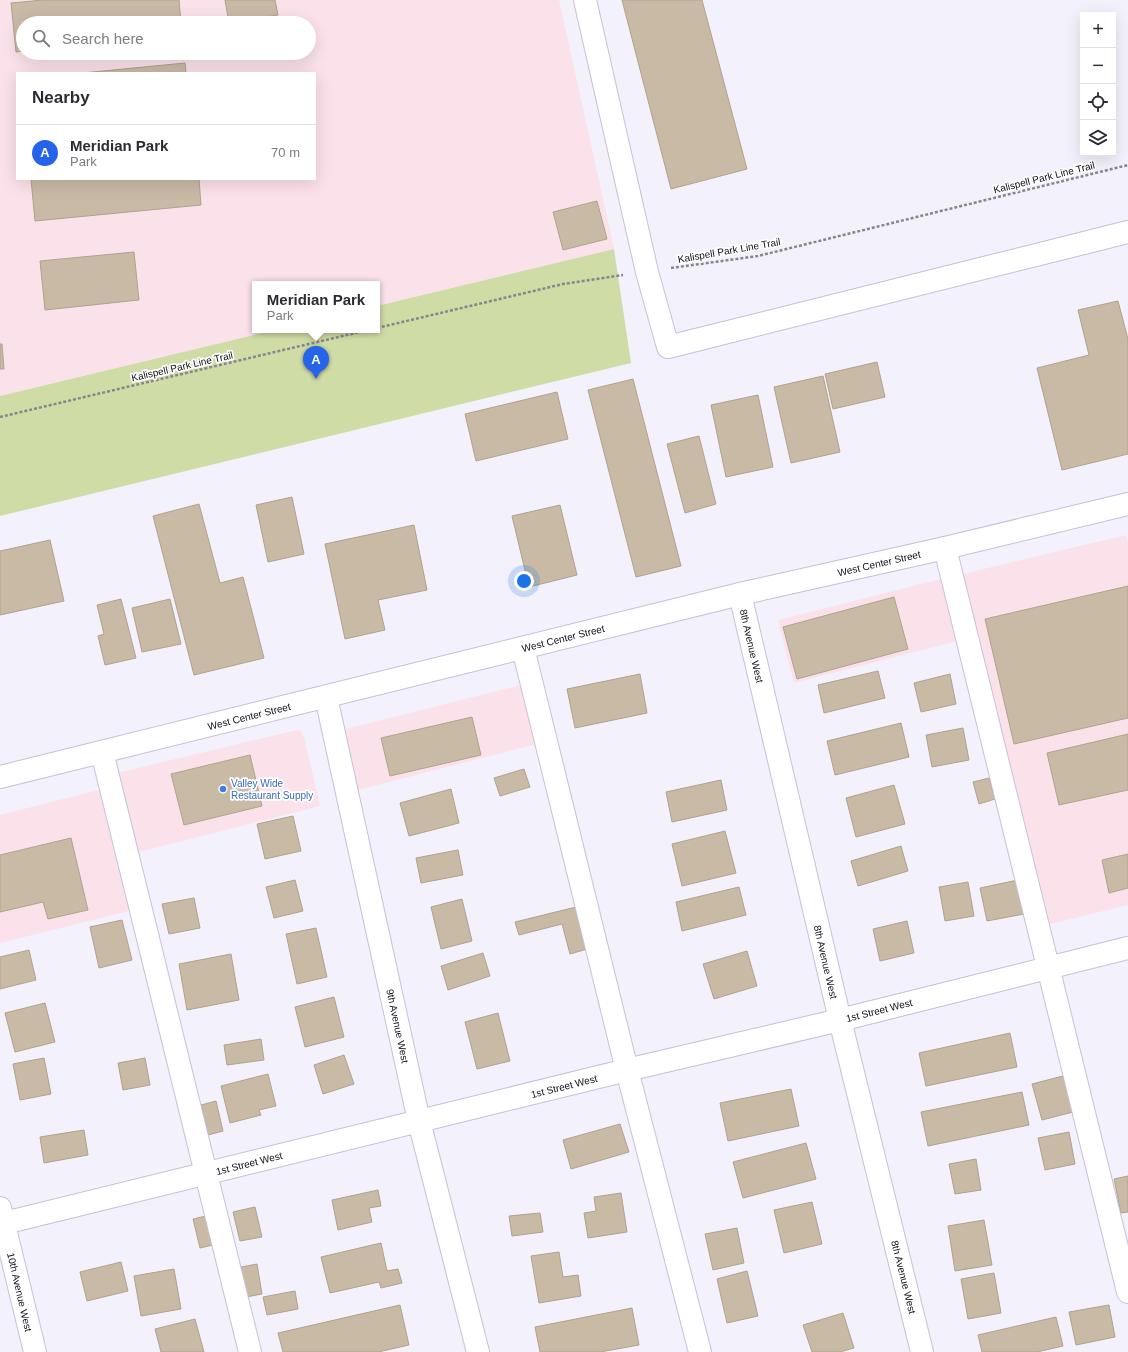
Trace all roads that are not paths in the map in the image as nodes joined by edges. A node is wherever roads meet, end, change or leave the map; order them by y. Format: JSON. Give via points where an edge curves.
{"nodes":[{"id":1,"x":585,"y":0,"type":"edge"},
{"id":2,"x":1128,"y":232,"type":"edge"},
{"id":3,"x":1128,"y":504,"type":"edge"},
{"id":4,"x":945,"y":548,"type":"junction"},
{"id":5,"x":740,"y":594,"type":"junction"},
{"id":6,"x":523,"y":648,"type":"junction"},
{"id":7,"x":326,"y":697,"type":"junction"},
{"id":8,"x":102,"y":752,"type":"junction"},
{"id":9,"x":0,"y":777,"type":"edge"},
{"id":10,"x":1128,"y":948,"type":"edge"},
{"id":11,"x":1048,"y":968,"type":"junction"},
{"id":12,"x":840,"y":1020,"type":"junction"},
{"id":13,"x":627,"y":1070,"type":"junction"},
{"id":14,"x":419,"y":1121,"type":"junction"},
{"id":15,"x":206,"y":1174,"type":"junction"},
{"id":16,"x":1,"y":1219,"type":"edge"},
{"id":17,"x":1128,"y":1292,"type":"edge"},
{"id":18,"x":35,"y":1352,"type":"edge"},
{"id":19,"x":250,"y":1352,"type":"edge"},
{"id":20,"x":478,"y":1352,"type":"edge"},
{"id":21,"x":700,"y":1352,"type":"edge"},
{"id":22,"x":922,"y":1352,"type":"edge"}],
"edges":[{"from":1,"to":2,"type":"street","via":[[647,272],[668,347]]},
{"from":3,"to":4,"type":"street","name":"West Center Street"},
{"from":4,"to":5,"type":"street","name":"West Center Street"},
{"from":4,"to":11,"type":"street"},
{"from":5,"to":6,"type":"street","name":"West Center Street"},
{"from":5,"to":12,"type":"street","name":"8th Avenue West"},
{"from":6,"to":7,"type":"street","name":"West Center Street"},
{"from":6,"to":13,"type":"street"},
{"from":7,"to":8,"type":"street","name":"West Center Street"},
{"from":7,"to":14,"type":"street","name":"9th Avenue West"},
{"from":8,"to":9,"type":"street","name":"West Center Street"},
{"from":8,"to":15,"type":"street"},
{"from":10,"to":11,"type":"street","name":"1st Street West"},
{"from":11,"to":12,"type":"street","name":"1st Street West"},
{"from":11,"to":17,"type":"street"},
{"from":12,"to":13,"type":"street","name":"1st Street West"},
{"from":12,"to":22,"type":"street","name":"8th Avenue West"},
{"from":13,"to":14,"type":"street","name":"1st Street West"},
{"from":13,"to":21,"type":"street"},
{"from":14,"to":15,"type":"street","name":"1st Street West"},
{"from":14,"to":20,"type":"street","name":"9th Avenue West"},
{"from":15,"to":16,"type":"street","name":"1st Street West"},
{"from":15,"to":19,"type":"street"},
{"from":16,"to":18,"type":"street","name":"10th Avenue West"}]}
